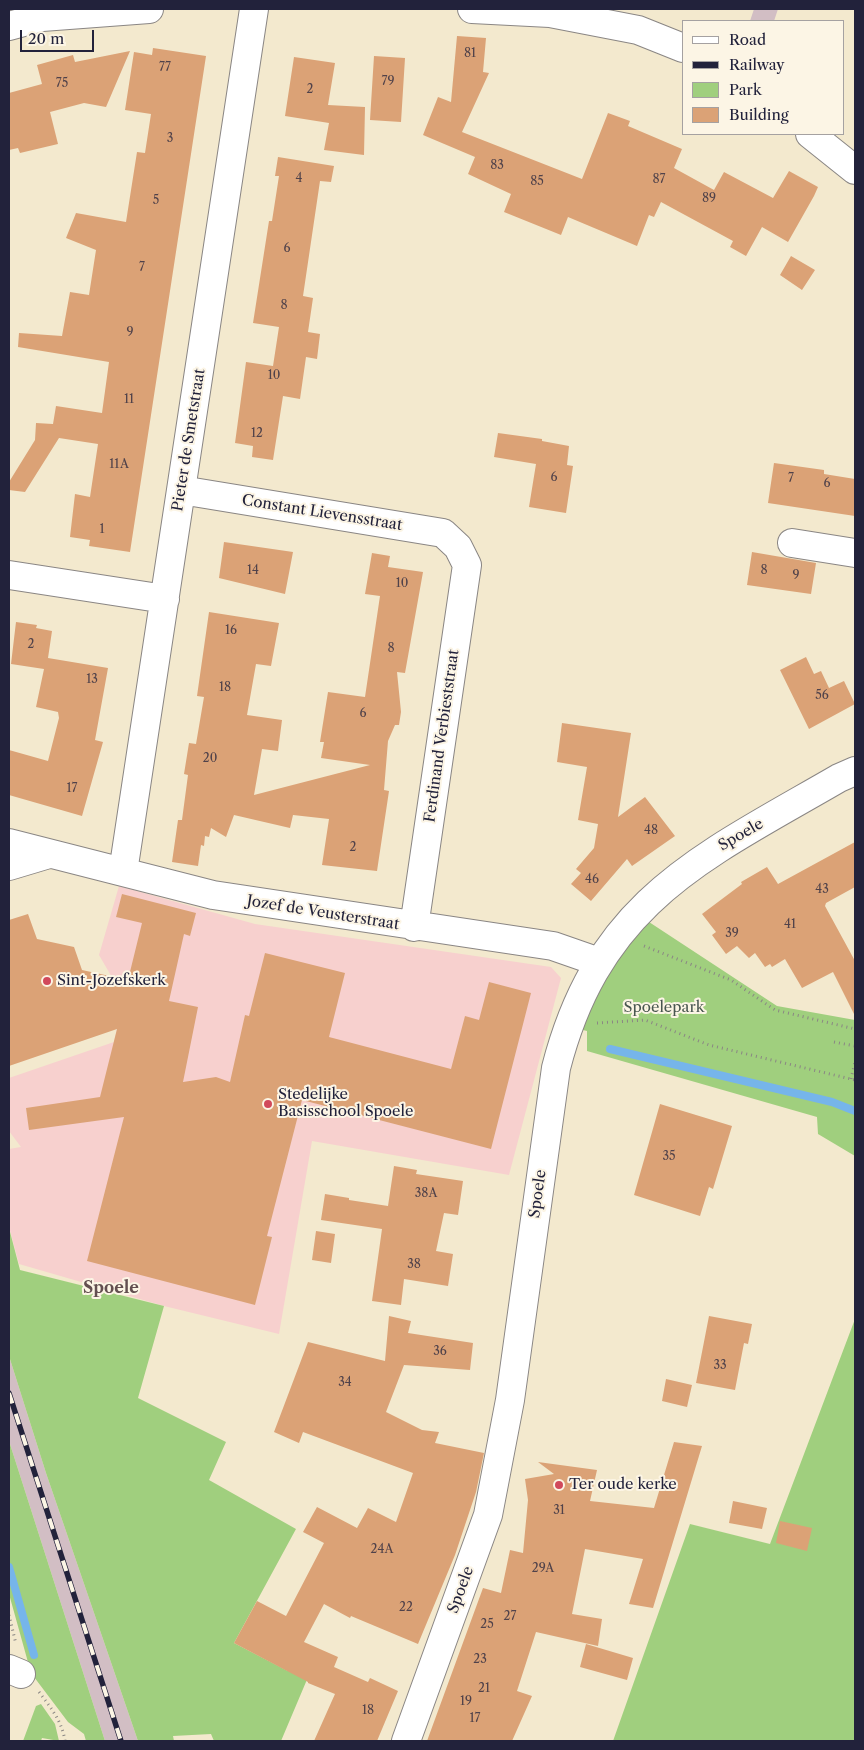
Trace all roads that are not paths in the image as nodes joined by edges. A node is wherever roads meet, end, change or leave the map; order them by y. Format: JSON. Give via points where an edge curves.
{"nodes":[{"id":1,"x":149,"y":9,"type":"edge"},
{"id":2,"x":254,"y":9,"type":"edge"},
{"id":3,"x":472,"y":9,"type":"edge"},
{"id":4,"x":37,"y":13,"type":"edge"},
{"id":5,"x":9,"y":26,"type":"edge"},
{"id":6,"x":682,"y":48,"type":"edge"},
{"id":7,"x":811,"y":135,"type":"edge"},
{"id":8,"x":855,"y":170,"type":"edge"},
{"id":9,"x":182,"y":490,"type":"junction"},
{"id":10,"x":792,"y":544,"type":"dead end"},
{"id":11,"x":458,"y":547,"type":"joint"},
{"id":12,"x":855,"y":553,"type":"edge"},
{"id":13,"x":9,"y":575,"type":"edge"},
{"id":14,"x":165,"y":599,"type":"junction"},
{"id":15,"x":855,"y":771,"type":"edge"},
{"id":16,"x":9,"y":842,"type":"edge"},
{"id":17,"x":49,"y":854,"type":"junction"},
{"id":18,"x":9,"y":866,"type":"edge"},
{"id":19,"x":124,"y":872,"type":"junction"},
{"id":20,"x":414,"y":927,"type":"junction"},
{"id":21,"x":599,"y":962,"type":"junction"},
{"id":22,"x":406,"y":1741,"type":"edge"}],
"edges":[{"from":1,"to":4,"type":"street"},
{"from":2,"to":9,"type":"street","name":"Pieter de Smetstraat"},
{"from":3,"to":6,"type":"street","via":[[550,13],[638,30]]},
{"from":4,"to":5,"type":"street"},
{"from":7,"to":8,"type":"street"},
{"from":9,"to":11,"type":"street","name":"Constant Lievensstraat","via":[[443,533]]},
{"from":9,"to":14,"type":"street","name":"Pieter de Smetstraat"},
{"from":10,"to":12,"type":"street"},
{"from":11,"to":20,"type":"street","name":"Ferdinand Verbieststraat","via":[[467,565]]},
{"from":13,"to":14,"type":"street"},
{"from":14,"to":19,"type":"street","name":"Pieter de Smetstraat"},
{"from":15,"to":21,"type":"street","name":"Spoele","via":[[709,854],[679,875],[643,905]]},
{"from":16,"to":17,"type":"street","name":"Jozef de Veusterstraat"},
{"from":17,"to":18,"type":"street"},
{"from":17,"to":19,"type":"street","name":"Jozef de Veusterstraat"},
{"from":19,"to":20,"type":"street","name":"Jozef de Veusterstraat","via":[[212,896]]},
{"from":20,"to":21,"type":"street","name":"Jozef de Veusterstraat","via":[[553,946]]},
{"from":21,"to":22,"type":"street","name":"Spoele","via":[[571,1017],[556,1068],[510,1400],[488,1515]]}]}
